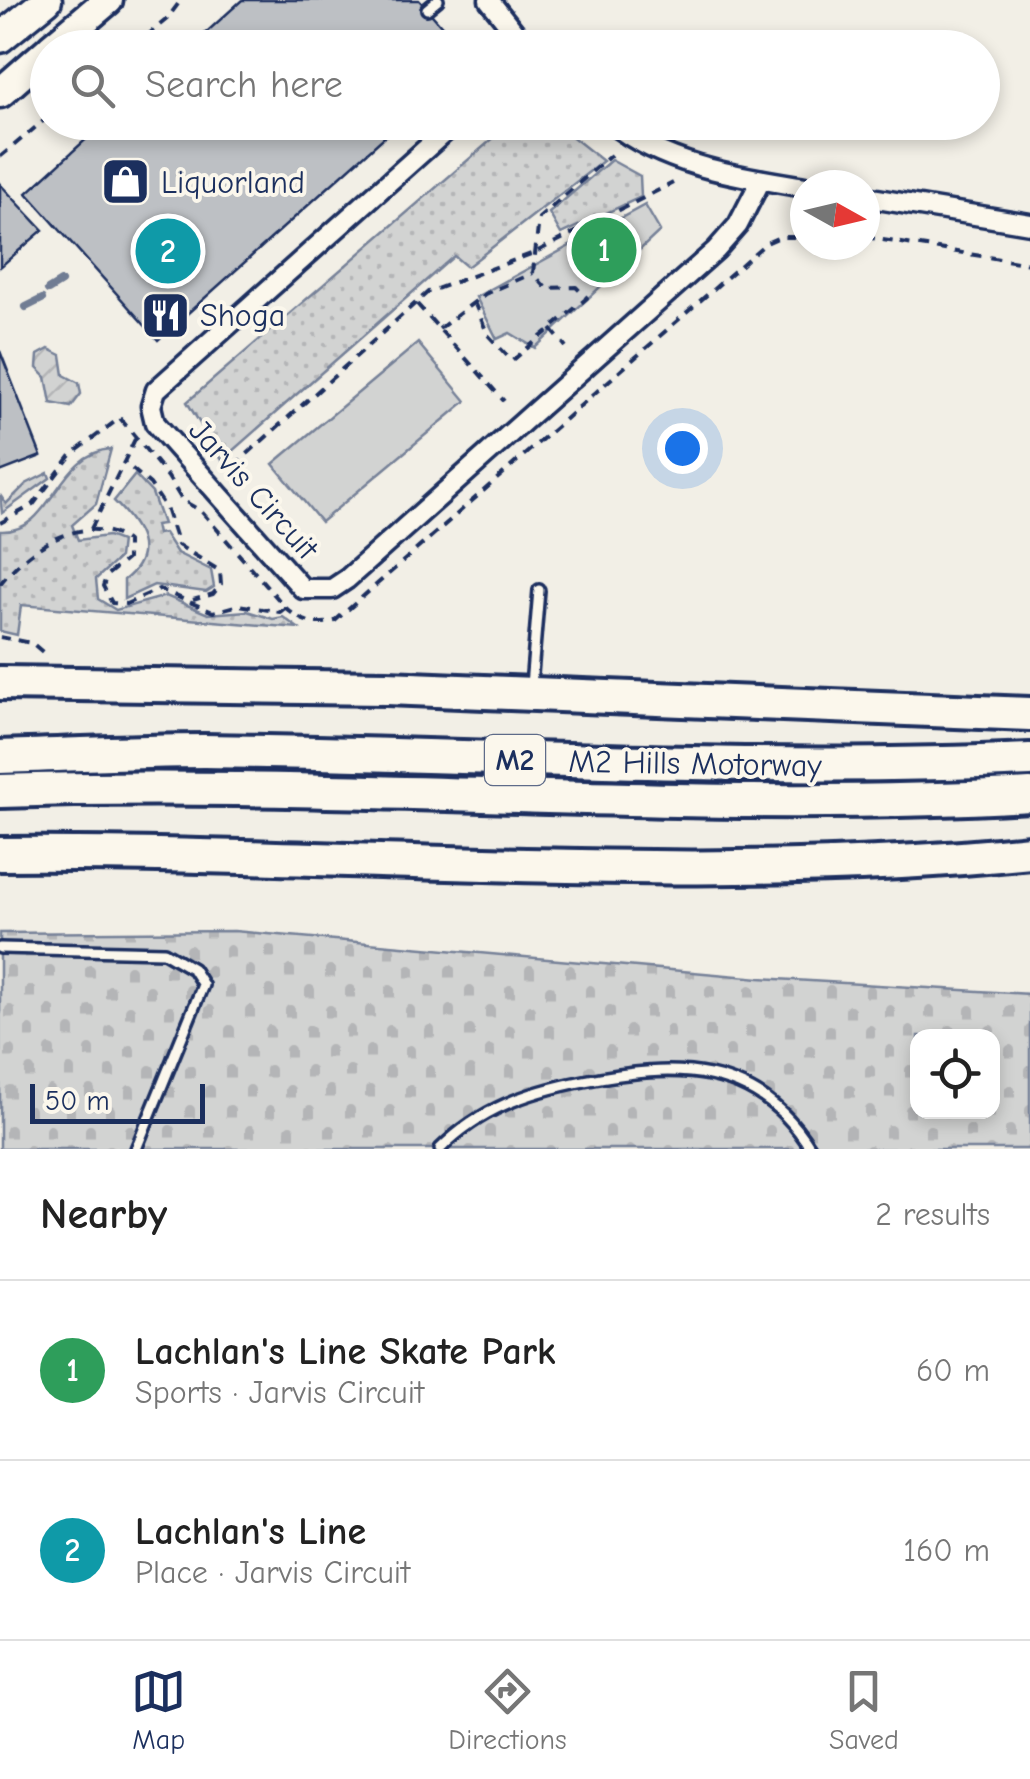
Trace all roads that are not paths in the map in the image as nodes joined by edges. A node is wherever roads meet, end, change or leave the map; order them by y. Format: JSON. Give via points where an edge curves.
{"nodes":[{"id":1,"x":47,"y":0,"type":"edge"},
{"id":2,"x":108,"y":0,"type":"edge"},
{"id":3,"x":438,"y":0,"type":"edge"},
{"id":4,"x":489,"y":0,"type":"edge"},
{"id":5,"x":427,"y":9,"type":"dead end"},
{"id":6,"x":72,"y":30,"type":"edge"},
{"id":7,"x":513,"y":30,"type":"edge"},
{"id":8,"x":0,"y":38,"type":"edge"},
{"id":9,"x":30,"y":66,"type":"edge"},
{"id":10,"x":0,"y":93,"type":"edge"},
{"id":11,"x":436,"y":140,"type":"edge"},
{"id":12,"x":642,"y":140,"type":"edge"},
{"id":13,"x":761,"y":180,"type":"junction"},
{"id":14,"x":790,"y":185,"type":"edge"},
{"id":15,"x":880,"y":199,"type":"edge"},
{"id":16,"x":1030,"y":224,"type":"edge"},
{"id":17,"x":539,"y":590,"type":"dead end"},
{"id":18,"x":5,"y":682,"type":"edge"},
{"id":19,"x":530,"y":694,"type":"junction"},
{"id":20,"x":1030,"y":714,"type":"edge"},
{"id":21,"x":0,"y":758,"type":"edge"},
{"id":22,"x":1030,"y":760,"type":"edge"},
{"id":23,"x":0,"y":792,"type":"edge"},
{"id":24,"x":1030,"y":795,"type":"edge"},
{"id":25,"x":1030,"y":852,"type":"edge"},
{"id":26,"x":0,"y":854,"type":"edge"},
{"id":27,"x":182,"y":858,"type":"junction"},
{"id":28,"x":0,"y":874,"type":"edge"},
{"id":29,"x":0,"y":948,"type":"edge"},
{"id":30,"x":136,"y":1149,"type":"edge"},
{"id":31,"x":440,"y":1149,"type":"edge"},
{"id":32,"x":810,"y":1149,"type":"edge"}],
"edges":[{"from":1,"to":8,"type":"main road"},
{"from":2,"to":6,"type":"main road"},
{"from":3,"to":5,"type":"lane"},
{"from":4,"to":7,"type":"street"},
{"from":9,"to":10,"type":"main road"},
{"from":11,"to":13,"type":"street","name":"Jarvis Circuit","via":[[156,390],[150,406],[155,423],[304,589],[332,589],[347,579],[716,250]]},
{"from":12,"to":13,"type":"street","via":[[670,156]]},
{"from":13,"to":14,"type":"street"},
{"from":15,"to":16,"type":"street"},
{"from":17,"to":19,"type":"lane"},
{"from":18,"to":19,"type":"highway"},
{"from":19,"to":20,"type":"highway"},
{"from":21,"to":22,"type":"highway","name":"M2 Hills Motorway","number":"M2","via":[[202,751],[662,764]]},
{"from":23,"to":24,"type":"highway","name":"M2 Hills Motorway","number":"M2","via":[[864,800]]},
{"from":25,"to":27,"type":"highway","via":[[718,868]]},
{"from":26,"to":27,"type":"highway"},
{"from":27,"to":28,"type":"highway"},
{"from":29,"to":30,"type":"lane","via":[[164,952],[193,969],[203,986]]},
{"from":31,"to":32,"type":"lane","via":[[504,1103],[665,1068],[740,1084],[785,1116]]}]}
